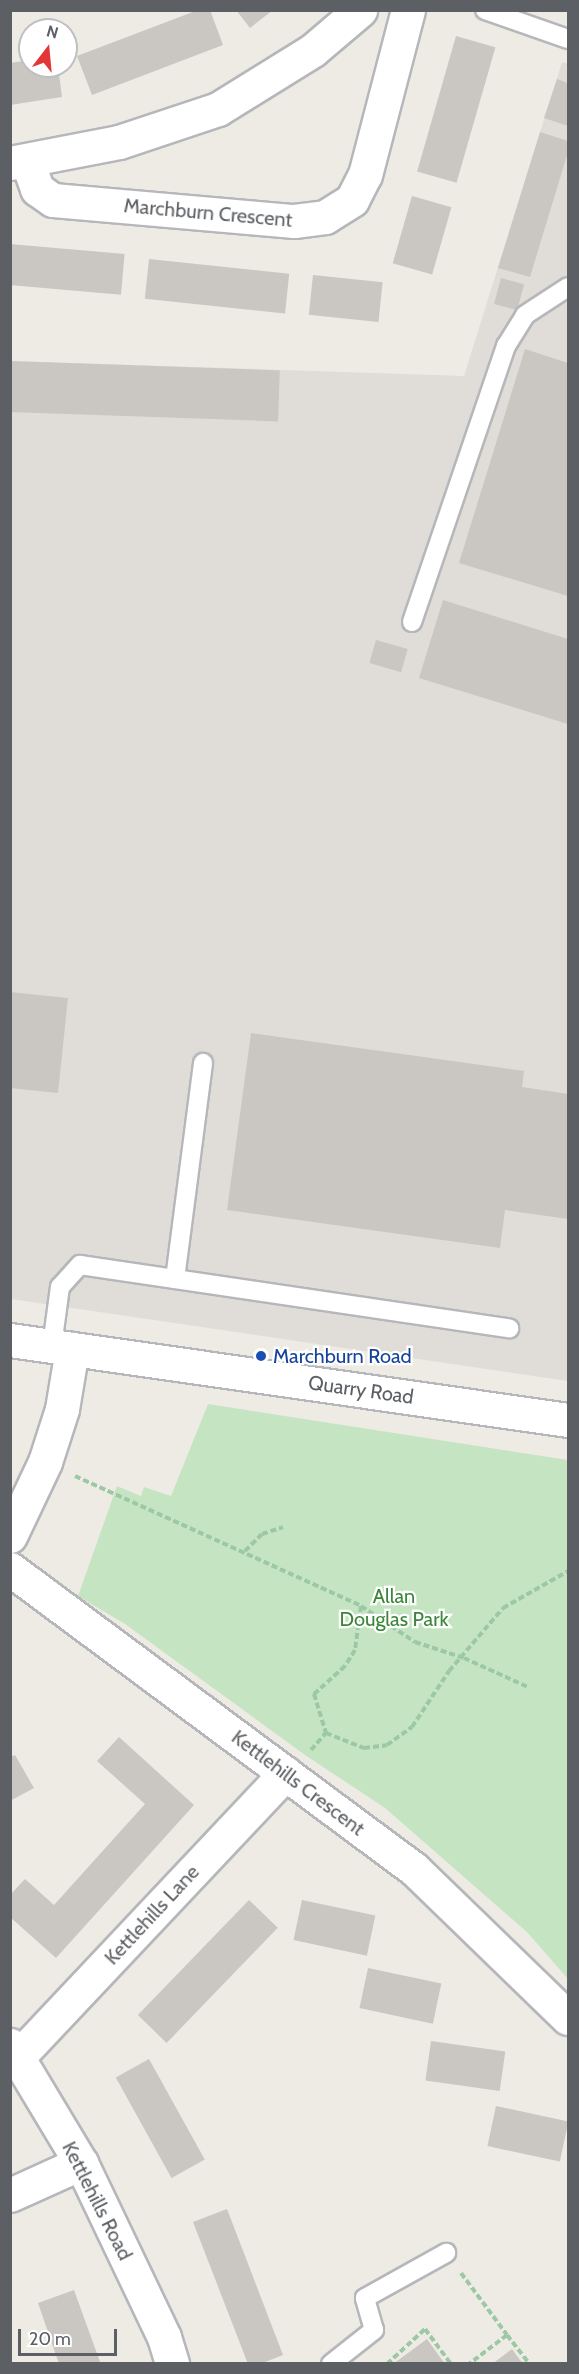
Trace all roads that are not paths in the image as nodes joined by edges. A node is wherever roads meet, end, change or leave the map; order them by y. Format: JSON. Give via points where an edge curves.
{"nodes":[{"id":1,"x":360,"y":10,"type":"edge"},
{"id":2,"x":408,"y":10,"type":"edge"},
{"id":3,"x":485,"y":10,"type":"edge"},
{"id":4,"x":568,"y":39,"type":"edge"},
{"id":5,"x":19,"y":162,"type":"edge"},
{"id":6,"x":568,"y":287,"type":"edge"},
{"id":7,"x":412,"y":622,"type":"dead end"},
{"id":8,"x":203,"y":1063,"type":"dead end"},
{"id":9,"x":175,"y":1279,"type":"junction"},
{"id":10,"x":509,"y":1328,"type":"dead end"},
{"id":11,"x":10,"y":1340,"type":"edge"},
{"id":12,"x":62,"y":1347,"type":"junction"},
{"id":13,"x":568,"y":1420,"type":"edge"},
{"id":14,"x":10,"y":1536,"type":"edge"},
{"id":15,"x":10,"y":1569,"type":"edge"},
{"id":16,"x":286,"y":1773,"type":"junction"},
{"id":17,"x":568,"y":2018,"type":"edge"},
{"id":18,"x":14,"y":2051,"type":"edge"},
{"id":19,"x":81,"y":2163,"type":"junction"},
{"id":20,"x":10,"y":2195,"type":"edge"},
{"id":21,"x":446,"y":2253,"type":"road end"},
{"id":22,"x":172,"y":2364,"type":"edge"},
{"id":23,"x":331,"y":2364,"type":"edge"}],
"edges":[{"from":1,"to":5,"type":"street","name":"Marchburn Crescent","via":[[313,50],[218,109],[119,142]]},
{"from":2,"to":5,"type":"street","name":"Marchburn Crescent","via":[[365,175],[352,200],[325,217],[294,221],[52,200],[37,189]]},
{"from":3,"to":4,"type":"lane"},
{"from":6,"to":7,"type":"lane","via":[[525,315],[506,346]]},
{"from":8,"to":9,"type":"lane"},
{"from":9,"to":10,"type":"lane"},
{"from":9,"to":12,"type":"lane","via":[[80,1265],[60,1287]]},
{"from":11,"to":12,"type":"street","name":"Quarry Road"},
{"from":12,"to":13,"type":"street","name":"Quarry Road"},
{"from":12,"to":14,"type":"street","via":[[62,1409],[45,1462]]},
{"from":15,"to":16,"type":"street","name":"Kettlehills Crescent"},
{"from":16,"to":17,"type":"street","name":"Kettlehills Crescent","via":[[414,1869]]},
{"from":16,"to":18,"type":"street","name":"Kettlehills Lane"},
{"from":18,"to":19,"type":"street","name":"Kettlehills Road"},
{"from":19,"to":20,"type":"street"},
{"from":19,"to":22,"type":"street","name":"Kettlehills Road","via":[[164,2337]]},
{"from":21,"to":23,"type":"lane","via":[[364,2298],[374,2330]]}]}
